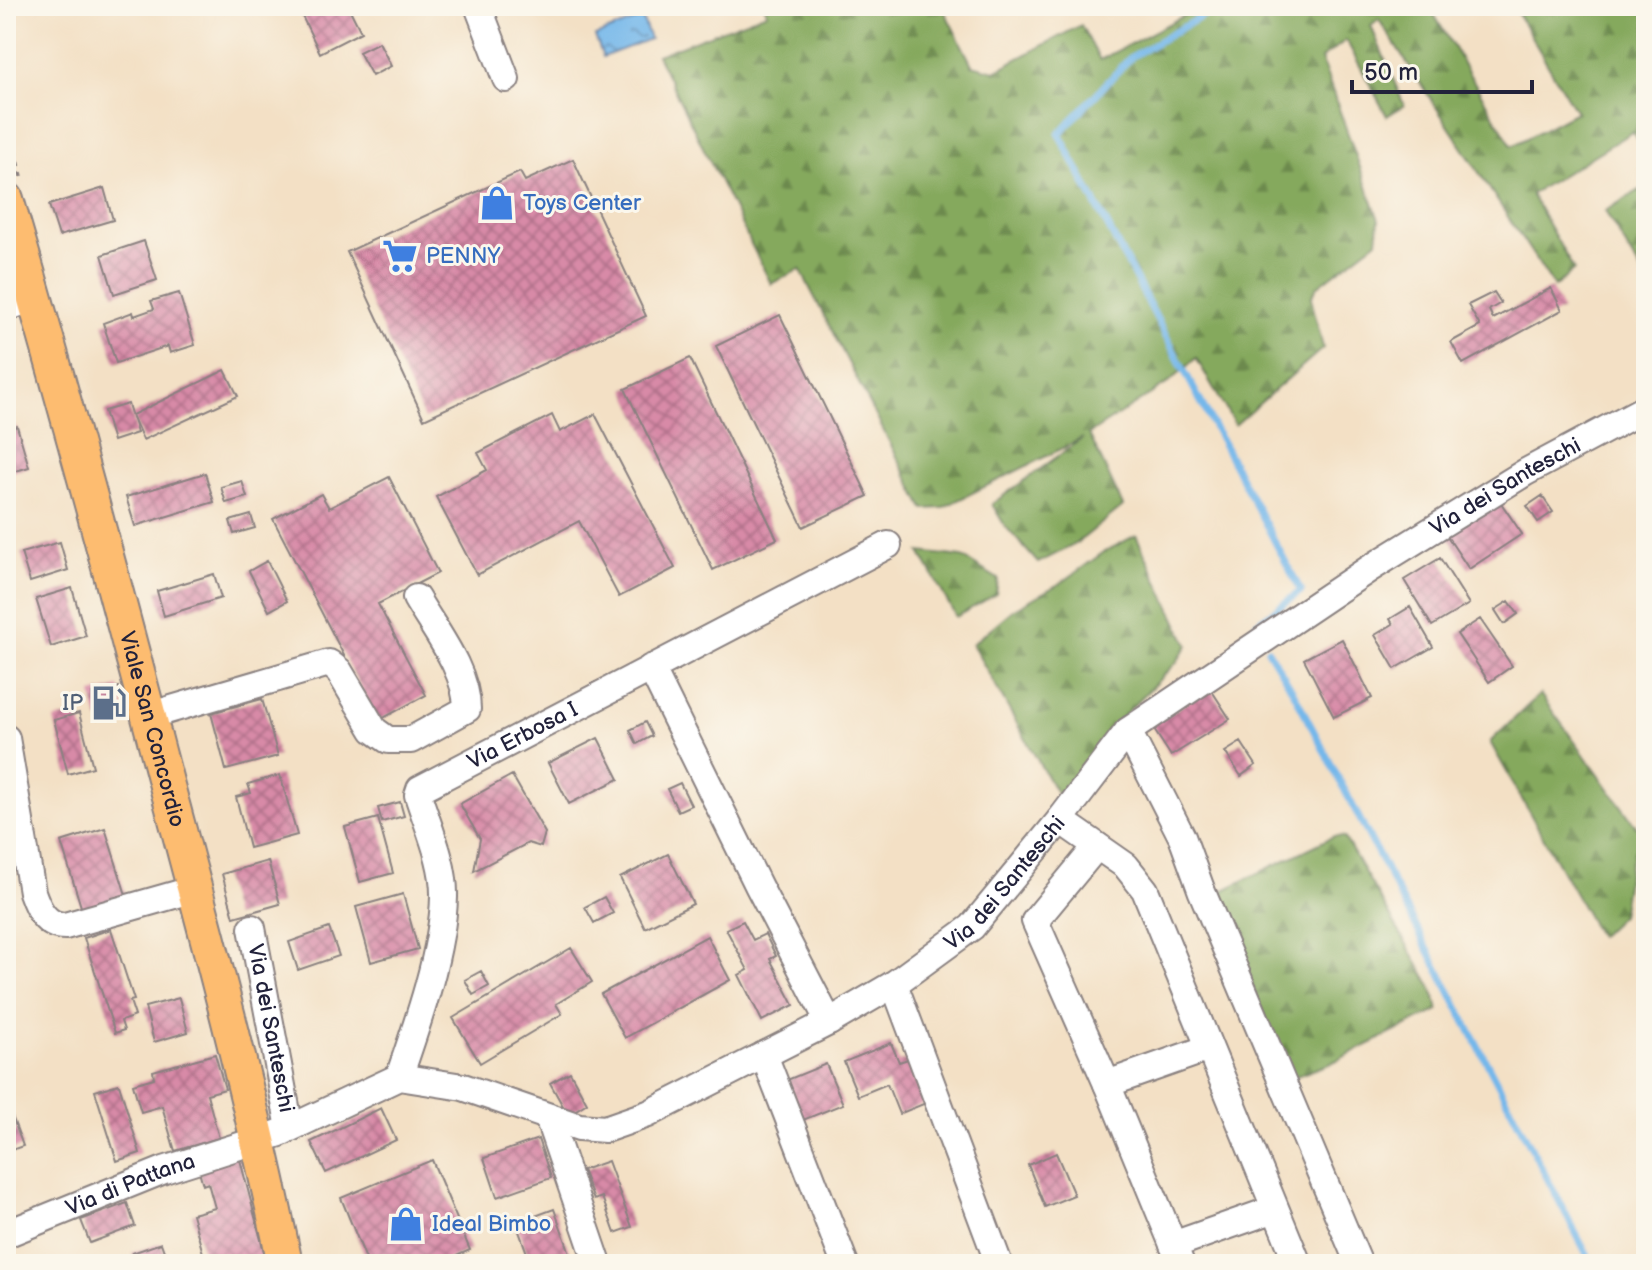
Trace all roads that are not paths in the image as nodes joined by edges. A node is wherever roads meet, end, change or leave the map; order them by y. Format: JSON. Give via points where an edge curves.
{"nodes":[{"id":1,"x":478,"y":6,"type":"edge"},
{"id":2,"x":489,"y":6,"type":"edge"},
{"id":3,"x":6,"y":199,"type":"edge"},
{"id":4,"x":20,"y":302,"type":"edge"},
{"id":5,"x":1646,"y":408,"type":"edge"},
{"id":6,"x":888,"y":545,"type":"dead end"},
{"id":7,"x":416,"y":598,"type":"dead end"},
{"id":8,"x":651,"y":668,"type":"junction"},
{"id":9,"x":148,"y":714,"type":"junction"},
{"id":10,"x":1128,"y":731,"type":"junction"},
{"id":11,"x":6,"y":738,"type":"edge"},
{"id":12,"x":1060,"y":820,"type":"junction"},
{"id":13,"x":1097,"y":846,"type":"junction"},
{"id":14,"x":195,"y":889,"type":"junction"},
{"id":15,"x":252,"y":928,"type":"dead end"},
{"id":16,"x":894,"y":984,"type":"junction"},
{"id":17,"x":829,"y":1022,"type":"junction"},
{"id":18,"x":1209,"y":1048,"type":"junction"},
{"id":19,"x":764,"y":1055,"type":"junction"},
{"id":20,"x":399,"y":1077,"type":"junction"},
{"id":21,"x":1107,"y":1084,"type":"junction"},
{"id":22,"x":548,"y":1117,"type":"junction"},
{"id":23,"x":274,"y":1134,"type":"junction"},
{"id":24,"x":1275,"y":1209,"type":"junction"},
{"id":25,"x":6,"y":1234,"type":"edge"},
{"id":26,"x":1177,"y":1255,"type":"edge"},
{"id":27,"x":285,"y":1264,"type":"edge"},
{"id":28,"x":598,"y":1264,"type":"edge"},
{"id":29,"x":845,"y":1264,"type":"edge"},
{"id":30,"x":999,"y":1264,"type":"edge"},
{"id":31,"x":1298,"y":1264,"type":"edge"},
{"id":32,"x":1359,"y":1264,"type":"edge"}],
"edges":[{"from":1,"to":2,"type":"street","via":[[511,76]]},
{"from":3,"to":4,"type":"main road","name":"Viale San Concordio"},
{"from":4,"to":9,"type":"main road","name":"Viale San Concordio","via":[[71,423]]},
{"from":5,"to":10,"type":"street","name":"Via dei Santeschi","via":[[1512,480],[1369,569]]},
{"from":6,"to":8,"type":"street","name":"Via Erbosa I"},
{"from":7,"to":9,"type":"street","via":[[454,663],[467,694],[467,709],[411,740],[388,740],[374,730],[329,663]]},
{"from":8,"to":17,"type":"street"},
{"from":8,"to":20,"type":"street","name":"Via Erbosa I","via":[[420,789],[444,894],[418,1023]]},
{"from":9,"to":14,"type":"main road","name":"Viale San Concordio"},
{"from":10,"to":12,"type":"street","name":"Via dei Santeschi"},
{"from":10,"to":32,"type":"street","via":[[1182,837]]},
{"from":11,"to":14,"type":"street","via":[[32,892],[47,921],[65,926]]},
{"from":12,"to":13,"type":"street"},
{"from":12,"to":16,"type":"street","name":"Via dei Santeschi","via":[[972,927]]},
{"from":13,"to":18,"type":"street","via":[[1126,866],[1145,890]]},
{"from":13,"to":21,"type":"street","via":[[1035,921]]},
{"from":14,"to":23,"type":"main road","name":"Viale San Concordio"},
{"from":15,"to":23,"type":"street","name":"Via dei Santeschi"},
{"from":16,"to":17,"type":"street","name":"Via dei Santeschi"},
{"from":16,"to":30,"type":"street"},
{"from":17,"to":19,"type":"street","name":"Via dei Santeschi"},
{"from":18,"to":21,"type":"street"},
{"from":18,"to":24,"type":"street"},
{"from":19,"to":22,"type":"street","name":"Via dei Santeschi","via":[[648,1114],[605,1129]]},
{"from":19,"to":29,"type":"street"},
{"from":20,"to":22,"type":"street","name":"Via dei Santeschi","via":[[463,1087]]},
{"from":20,"to":23,"type":"street","name":"Via dei Santeschi"},
{"from":21,"to":26,"type":"street"},
{"from":22,"to":28,"type":"street"},
{"from":23,"to":25,"type":"street","name":"Via di Pattana","via":[[59,1202]]},
{"from":23,"to":27,"type":"main road","name":"Viale San Concordio"},
{"from":24,"to":26,"type":"street"},
{"from":24,"to":31,"type":"street"}]}
